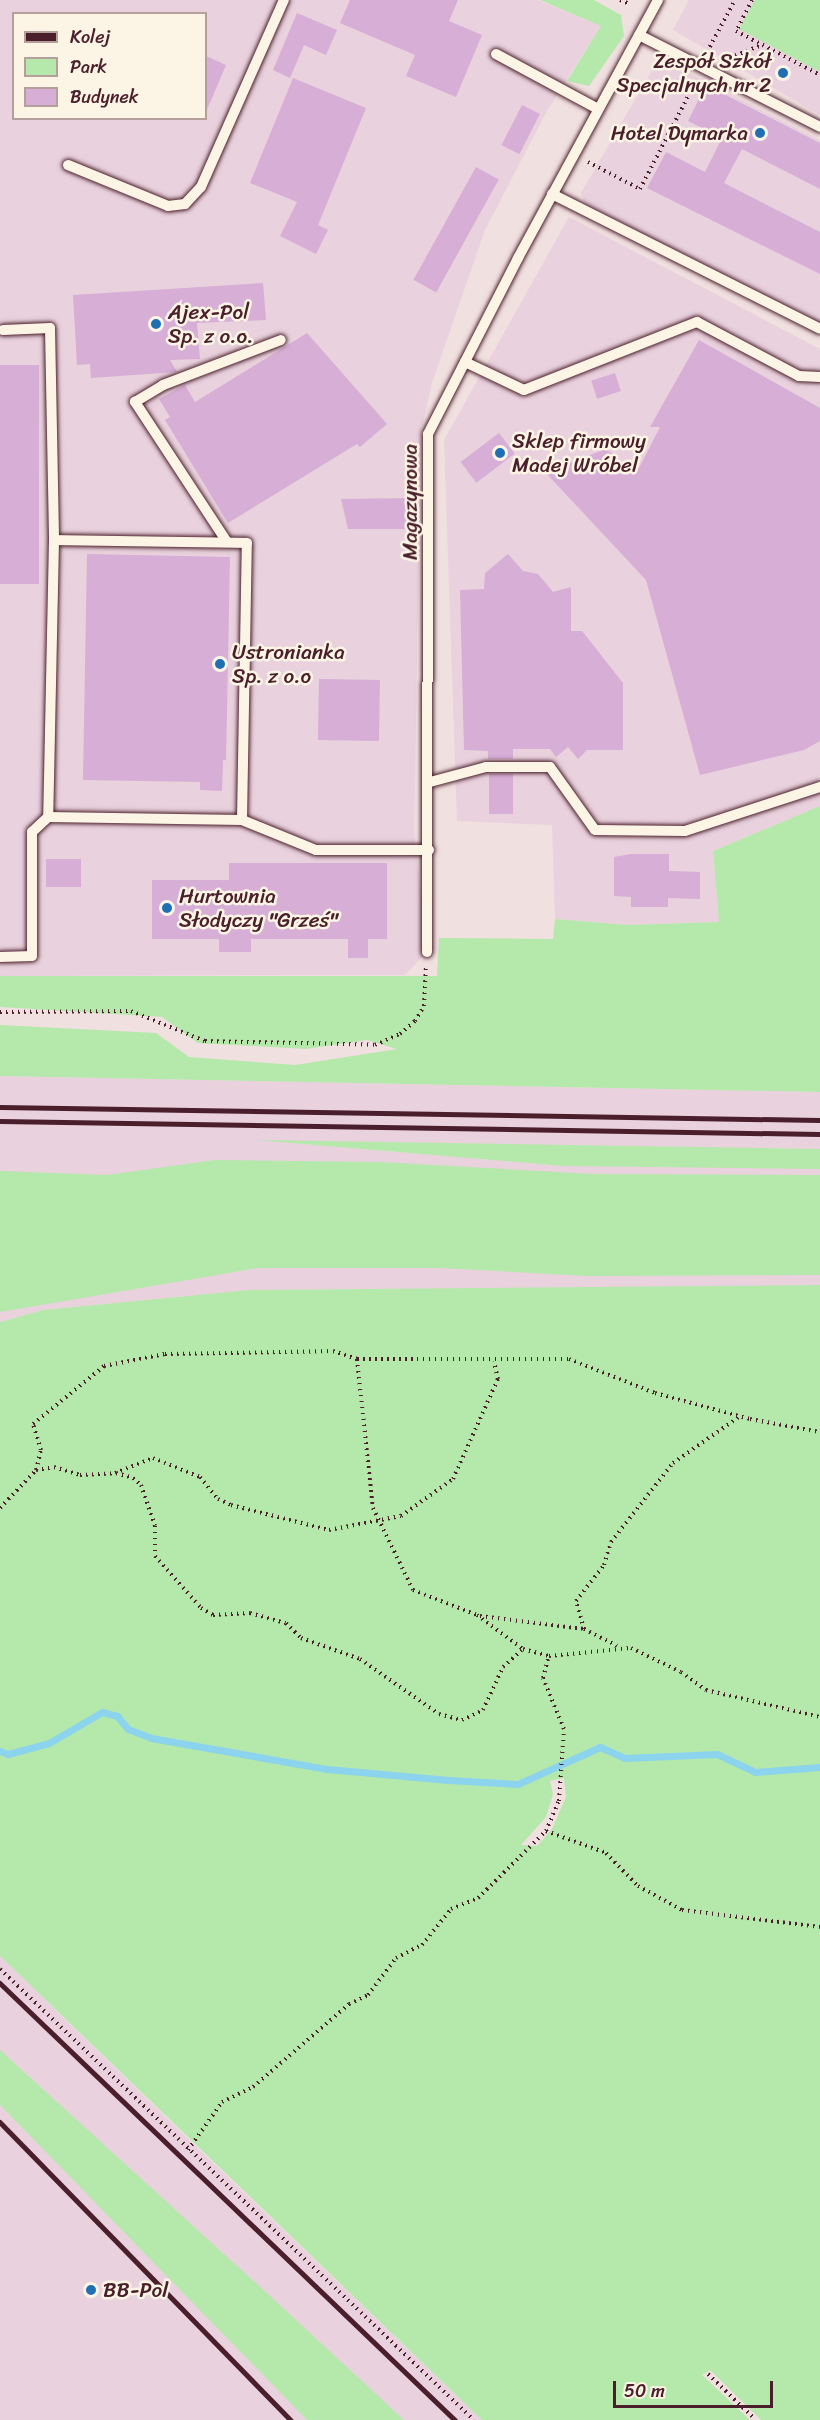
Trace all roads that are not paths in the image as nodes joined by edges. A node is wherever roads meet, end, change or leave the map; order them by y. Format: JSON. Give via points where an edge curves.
{"nodes":[{"id":1,"x":284,"y":0,"type":"edge"},
{"id":2,"x":658,"y":0,"type":"edge"},
{"id":3,"x":639,"y":35,"type":"junction"},
{"id":4,"x":496,"y":54,"type":"dead end"},
{"id":5,"x":598,"y":109,"type":"junction"},
{"id":6,"x":820,"y":127,"type":"edge"},
{"id":7,"x":68,"y":165,"type":"dead end"},
{"id":8,"x":552,"y":194,"type":"junction"},
{"id":9,"x":820,"y":329,"type":"edge"},
{"id":10,"x":3,"y":330,"type":"dead end"},
{"id":11,"x":281,"y":340,"type":"dead end"},
{"id":12,"x":465,"y":362,"type":"junction"},
{"id":13,"x":820,"y":377,"type":"edge"},
{"id":14,"x":54,"y":540,"type":"junction"},
{"id":15,"x":227,"y":542,"type":"junction"},
{"id":16,"x":430,"y":782,"type":"junction"},
{"id":17,"x":820,"y":787,"type":"edge"},
{"id":18,"x":48,"y":817,"type":"junction"},
{"id":19,"x":242,"y":820,"type":"junction"},
{"id":20,"x":429,"y":850,"type":"junction"},
{"id":21,"x":427,"y":952,"type":"road end"},
{"id":22,"x":0,"y":957,"type":"edge"}],
"edges":[{"from":1,"to":7,"type":"lane","via":[[201,187],[185,204],[168,206]]},
{"from":2,"to":3,"type":"lane","name":"Magazynowa"},
{"from":3,"to":5,"type":"lane","name":"Magazynowa"},
{"from":3,"to":6,"type":"lane"},
{"from":4,"to":5,"type":"lane"},
{"from":5,"to":8,"type":"lane","name":"Magazynowa"},
{"from":8,"to":9,"type":"lane"},
{"from":8,"to":12,"type":"lane","name":"Magazynowa"},
{"from":10,"to":14,"type":"lane","via":[[51,328]]},
{"from":11,"to":15,"type":"lane","via":[[163,385],[135,402]]},
{"from":12,"to":13,"type":"lane","via":[[524,390],[697,322],[799,376]]},
{"from":12,"to":16,"type":"lane","name":"Magazynowa","via":[[428,434]]},
{"from":14,"to":15,"type":"lane"},
{"from":14,"to":18,"type":"lane"},
{"from":15,"to":19,"type":"lane","via":[[247,543]]},
{"from":16,"to":17,"type":"lane","via":[[486,767],[550,767],[595,830],[686,831]]},
{"from":16,"to":20,"type":"lane","name":"Magazynowa"},
{"from":18,"to":19,"type":"lane"},
{"from":18,"to":22,"type":"lane","via":[[32,832],[32,956]]},
{"from":19,"to":20,"type":"lane","via":[[316,850]]},
{"from":20,"to":21,"type":"lane","name":"Magazynowa"}]}
